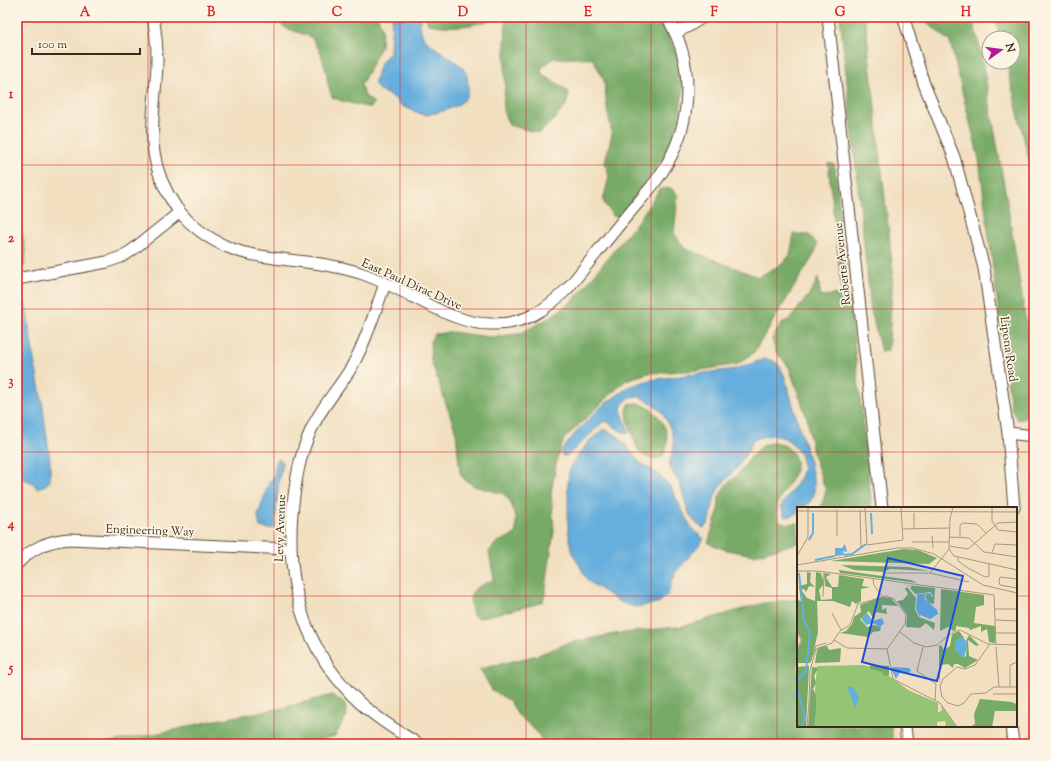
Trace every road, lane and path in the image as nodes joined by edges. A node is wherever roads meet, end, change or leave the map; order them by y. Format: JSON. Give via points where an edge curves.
{"nodes":[{"id":1,"x":153,"y":17,"type":"edge"},
{"id":2,"x":667,"y":17,"type":"edge"},
{"id":3,"x":703,"y":17,"type":"edge"},
{"id":4,"x":828,"y":17,"type":"edge"},
{"id":5,"x":904,"y":19,"type":"dead end"},
{"id":6,"x":676,"y":33,"type":"junction"},
{"id":7,"x":180,"y":212,"type":"junction"},
{"id":8,"x":17,"y":279,"type":"edge"},
{"id":9,"x":385,"y":284,"type":"junction"},
{"id":10,"x":1008,"y":433,"type":"junction"},
{"id":11,"x":1034,"y":436,"type":"edge"},
{"id":12,"x":882,"y":507,"type":"edge"},
{"id":13,"x":1014,"y":507,"type":"edge"},
{"id":14,"x":290,"y":549,"type":"junction"},
{"id":15,"x":17,"y":564,"type":"edge"},
{"id":16,"x":905,"y":727,"type":"edge"},
{"id":17,"x":1011,"y":727,"type":"edge"},
{"id":18,"x":418,"y":744,"type":"edge"},
{"id":19,"x":907,"y":744,"type":"edge"},
{"id":20,"x":1013,"y":744,"type":"edge"}],
"edges":[{"from":1,"to":7,"type":"street","name":"East Paul Dirac Drive","via":[[157,54],[152,144],[154,159],[166,190]]},
{"from":2,"to":6,"type":"street","name":"East Paul Dirac Drive"},
{"from":3,"to":6,"type":"street"},
{"from":4,"to":12,"type":"street","name":"Roberts Avenue"},
{"from":5,"to":10,"type":"street","name":"Lipona Road","via":[[924,84],[954,157],[984,268]]},
{"from":6,"to":9,"type":"street","name":"East Paul Dirac Drive","via":[[687,74],[686,108],[678,142],[669,161],[654,182],[568,288],[554,301],[538,313],[513,322],[479,324],[446,314]]},
{"from":7,"to":8,"type":"street","via":[[121,257]]},
{"from":7,"to":9,"type":"street","name":"East Paul Dirac Drive","via":[[197,229],[232,249],[262,257],[345,269]]},
{"from":9,"to":14,"type":"street","name":"Levy Avenue","via":[[360,350],[342,383],[323,408],[304,447],[295,489]]},
{"from":10,"to":11,"type":"street"},
{"from":10,"to":13,"type":"street","name":"Lipona Road"},
{"from":14,"to":15,"type":"street","name":"Engineering Way","via":[[69,539],[40,546]]},
{"from":14,"to":18,"type":"street","name":"Levy Avenue","via":[[300,610],[324,660],[360,703],[383,722]]},
{"from":16,"to":19,"type":"street"},
{"from":17,"to":20,"type":"street"}]}
